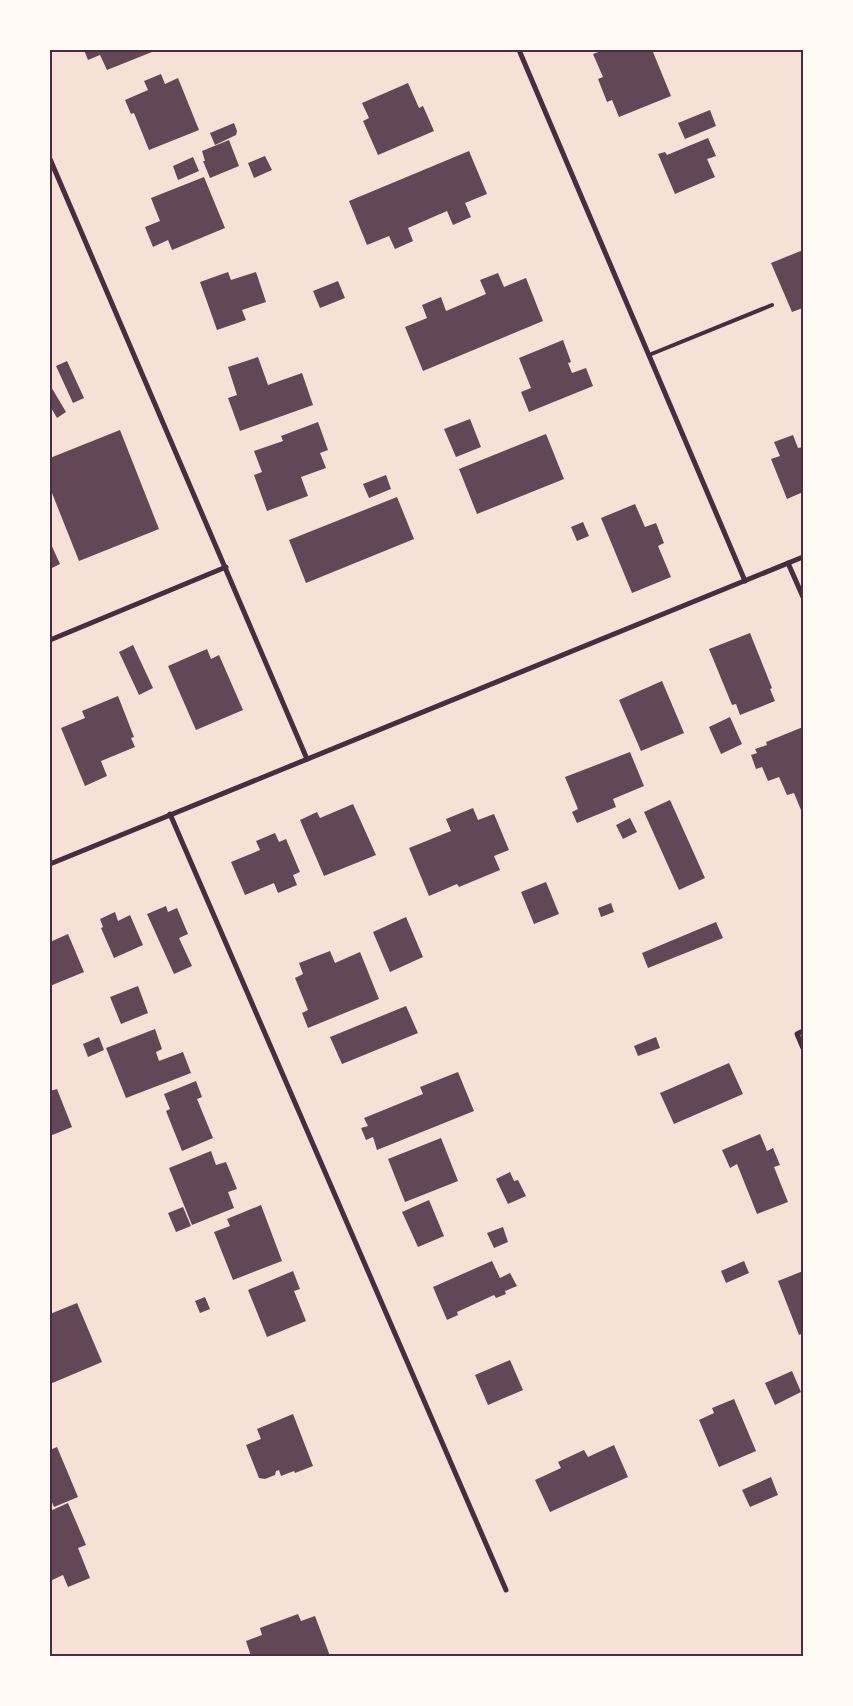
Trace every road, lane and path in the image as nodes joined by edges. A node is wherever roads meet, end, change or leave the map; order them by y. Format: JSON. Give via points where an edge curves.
{"nodes":[{"id":1,"x":519,"y":50,"type":"edge"},
{"id":2,"x":50,"y":159,"type":"edge"},
{"id":3,"x":772,"y":305,"type":"dead end"},
{"id":4,"x":649,"y":355,"type":"junction"},
{"id":5,"x":803,"y":557,"type":"edge"},
{"id":6,"x":788,"y":563,"type":"junction"},
{"id":7,"x":226,"y":567,"type":"junction"},
{"id":8,"x":744,"y":581,"type":"junction"},
{"id":9,"x":803,"y":597,"type":"edge"},
{"id":10,"x":50,"y":640,"type":"edge"},
{"id":11,"x":307,"y":758,"type":"junction"},
{"id":12,"x":170,"y":814,"type":"junction"},
{"id":13,"x":50,"y":864,"type":"edge"},
{"id":14,"x":803,"y":1031,"type":"edge"},
{"id":15,"x":803,"y":1048,"type":"edge"},
{"id":16,"x":506,"y":1590,"type":"dead end"}],
"edges":[{"from":1,"to":4,"type":"street"},
{"from":2,"to":7,"type":"street"},
{"from":3,"to":4,"type":"lane"},
{"from":4,"to":8,"type":"street"},
{"from":5,"to":6,"type":"street"},
{"from":6,"to":8,"type":"street"},
{"from":6,"to":9,"type":"street"},
{"from":7,"to":10,"type":"street"},
{"from":7,"to":11,"type":"street"},
{"from":8,"to":11,"type":"street"},
{"from":11,"to":12,"type":"street"},
{"from":12,"to":13,"type":"street"},
{"from":12,"to":16,"type":"street"},
{"from":14,"to":15,"type":"street","via":[[797,1034]]}]}
